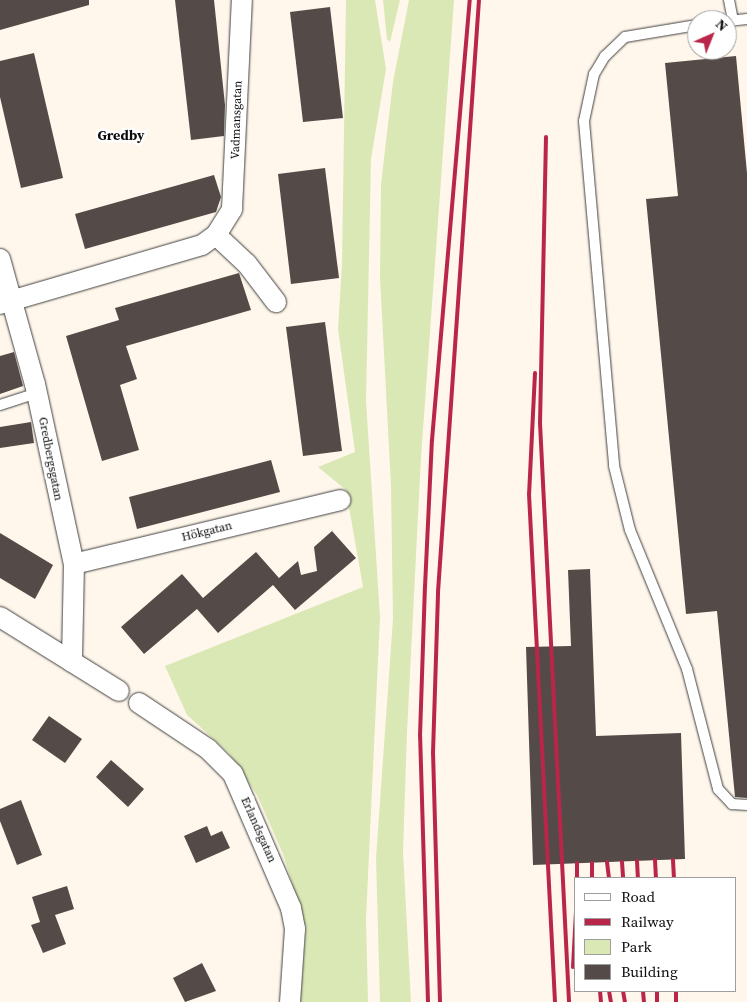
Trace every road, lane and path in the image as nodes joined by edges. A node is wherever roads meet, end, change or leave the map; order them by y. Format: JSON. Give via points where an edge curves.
{"nodes":[{"id":1,"x":242,"y":0,"type":"edge"},
{"id":2,"x":687,"y":27,"type":"edge"},
{"id":3,"x":216,"y":235,"type":"junction"},
{"id":4,"x":0,"y":259,"type":"edge"},
{"id":5,"x":6,"y":302,"type":"edge"},
{"id":6,"x":276,"y":302,"type":"dead end"},
{"id":7,"x":37,"y":393,"type":"junction"},
{"id":8,"x":0,"y":405,"type":"edge"},
{"id":9,"x":340,"y":500,"type":"dead end"},
{"id":10,"x":74,"y":564,"type":"junction"},
{"id":11,"x":0,"y":617,"type":"edge"},
{"id":12,"x":72,"y":662,"type":"junction"},
{"id":13,"x":119,"y":691,"type":"dead end"},
{"id":14,"x":139,"y":703,"type":"dead end"},
{"id":15,"x":747,"y":805,"type":"edge"},
{"id":16,"x":290,"y":1002,"type":"edge"}],
"edges":[{"from":1,"to":3,"type":"street","name":"Vadmansgatan","via":[[232,209]]},
{"from":2,"to":15,"type":"lane","via":[[625,37],[605,56],[594,74],[584,120],[616,475],[630,530],[688,669],[718,789],[732,804]]},
{"from":3,"to":5,"type":"street","name":"Vadmansgatan","via":[[202,245]]},
{"from":3,"to":6,"type":"street","via":[[247,264]]},
{"from":4,"to":5,"type":"street","name":"Gredbergsgatan"},
{"from":5,"to":7,"type":"street","name":"Gredbergsgatan"},
{"from":7,"to":8,"type":"lane"},
{"from":7,"to":10,"type":"street","name":"Gredbergsgatan"},
{"from":9,"to":10,"type":"street","name":"Hökgatan"},
{"from":10,"to":12,"type":"street","name":"Gredbergsgatan"},
{"from":11,"to":12,"type":"street"},
{"from":12,"to":13,"type":"street"},
{"from":14,"to":16,"type":"street","name":"Erlandsgatan","via":[[208,749],[233,774],[291,908],[295,929]]}]}
